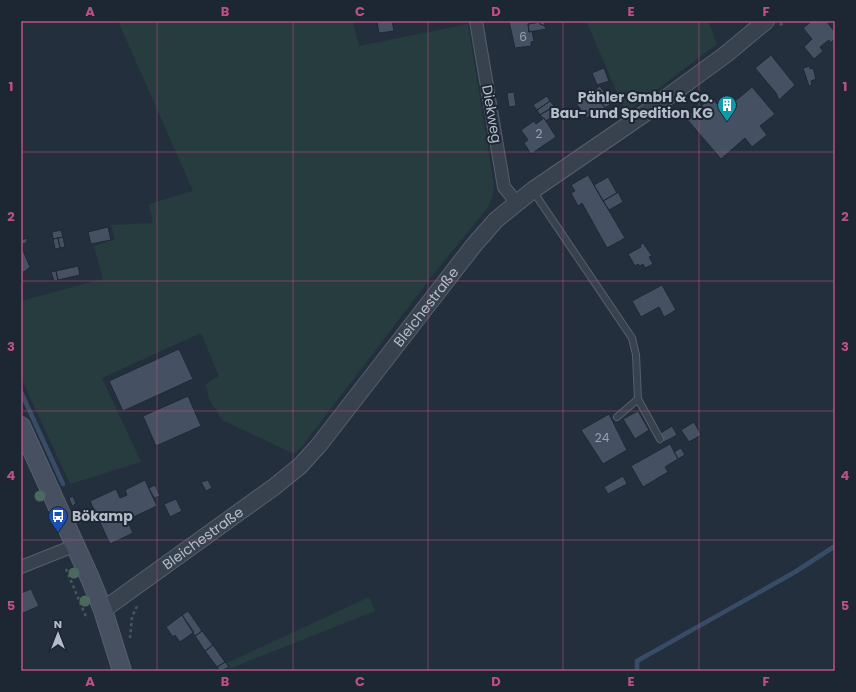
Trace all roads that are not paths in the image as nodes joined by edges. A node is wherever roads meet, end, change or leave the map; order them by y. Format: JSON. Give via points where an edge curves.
{"nodes":[{"id":1,"x":476,"y":21,"type":"edge"},
{"id":2,"x":766,"y":21,"type":"edge"},
{"id":3,"x":533,"y":190,"type":"junction"},
{"id":4,"x":517,"y":204,"type":"junction"},
{"id":5,"x":638,"y":399,"type":"junction"},
{"id":6,"x":617,"y":417,"type":"dead end"},
{"id":7,"x":21,"y":426,"type":"edge"},
{"id":8,"x":660,"y":439,"type":"dead end"},
{"id":9,"x":76,"y":545,"type":"junction"},
{"id":10,"x":21,"y":567,"type":"edge"},
{"id":11,"x":103,"y":610,"type":"junction"},
{"id":12,"x":122,"y":671,"type":"edge"}],
"edges":[{"from":1,"to":4,"type":"street","name":"Diekweg","via":[[504,188]]},
{"from":2,"to":3,"type":"street","name":"Bleichestraße","via":[[650,109]]},
{"from":3,"to":4,"type":"street","name":"Bleichestraße"},
{"from":3,"to":5,"type":"lane","via":[[632,338],[636,355]]},
{"from":4,"to":11,"type":"street","name":"Bleichestraße","via":[[496,220],[474,245],[300,466],[246,508]]},
{"from":5,"to":6,"type":"lane"},
{"from":5,"to":8,"type":"lane"},
{"from":7,"to":9,"type":"main road"},
{"from":9,"to":10,"type":"street"},
{"from":9,"to":11,"type":"main road"},
{"from":11,"to":12,"type":"main road"}]}
